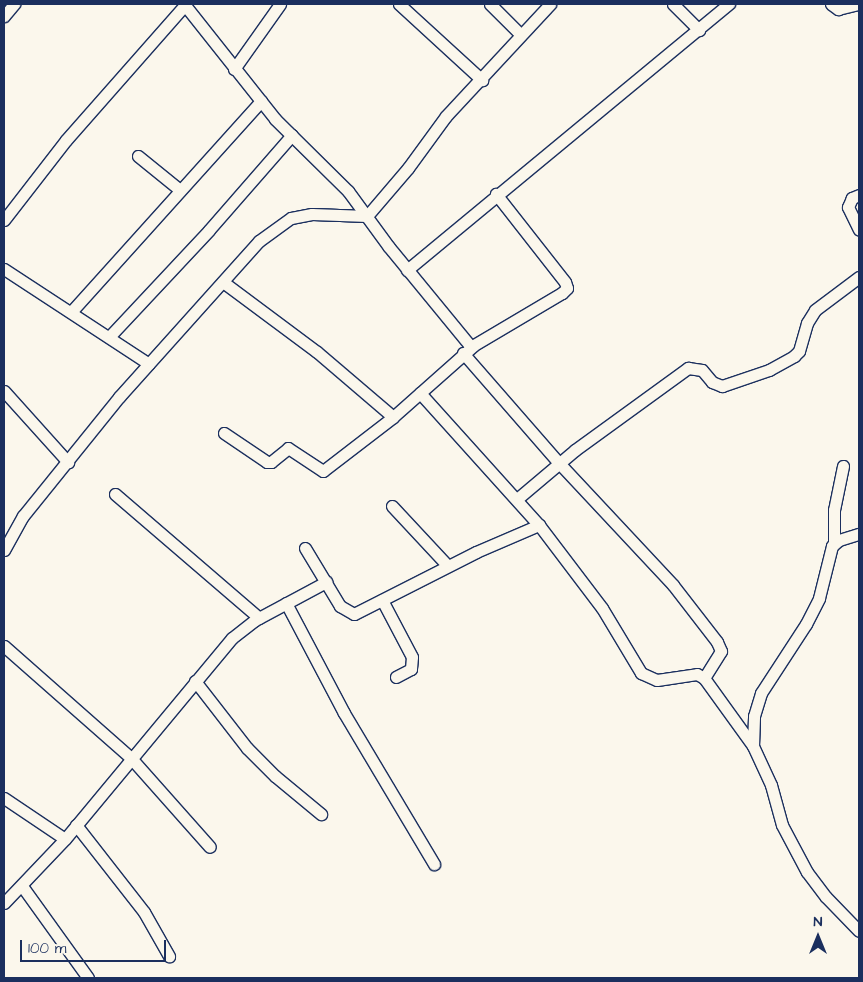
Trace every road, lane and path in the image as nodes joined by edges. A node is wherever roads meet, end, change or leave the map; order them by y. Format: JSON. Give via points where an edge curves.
{"nodes":[{"id":1,"x":14,"y":4,"type":"edge"},
{"id":2,"x":185,"y":4,"type":"edge"},
{"id":3,"x":280,"y":4,"type":"edge"},
{"id":4,"x":399,"y":4,"type":"edge"},
{"id":5,"x":490,"y":4,"type":"edge"},
{"id":6,"x":550,"y":4,"type":"edge"},
{"id":7,"x":673,"y":4,"type":"edge"},
{"id":8,"x":729,"y":4,"type":"edge"},
{"id":9,"x":831,"y":4,"type":"edge"},
{"id":10,"x":858,"y":4,"type":"edge"},
{"id":11,"x":4,"y":16,"type":"edge"},
{"id":12,"x":699,"y":30,"type":"junction"},
{"id":13,"x":520,"y":34,"type":"junction"},
{"id":14,"x":234,"y":68,"type":"junction"},
{"id":15,"x":482,"y":80,"type":"junction"},
{"id":16,"x":261,"y":102,"type":"junction"},
{"id":17,"x":292,"y":135,"type":"junction"},
{"id":18,"x":138,"y":156,"type":"dead end"},
{"id":19,"x":180,"y":190,"type":"junction"},
{"id":20,"x":496,"y":194,"type":"junction"},
{"id":21,"x":859,"y":195,"type":"edge"},
{"id":22,"x":367,"y":216,"type":"junction"},
{"id":23,"x":4,"y":220,"type":"edge"},
{"id":24,"x":859,"y":230,"type":"edge"},
{"id":25,"x":4,"y":269,"type":"edge"},
{"id":26,"x":407,"y":270,"type":"junction"},
{"id":27,"x":859,"y":277,"type":"edge"},
{"id":28,"x":223,"y":282,"type":"junction"},
{"id":29,"x":71,"y":312,"type":"junction"},
{"id":30,"x":108,"y":337,"type":"junction"},
{"id":31,"x":467,"y":350,"type":"junction"},
{"id":32,"x":149,"y":364,"type":"junction"},
{"id":33,"x":4,"y":391,"type":"edge"},
{"id":34,"x":420,"y":392,"type":"junction"},
{"id":35,"x":393,"y":417,"type":"junction"},
{"id":36,"x":224,"y":433,"type":"dead end"},
{"id":37,"x":68,"y":462,"type":"junction"},
{"id":38,"x":559,"y":463,"type":"junction"},
{"id":39,"x":843,"y":466,"type":"dead end"},
{"id":40,"x":115,"y":494,"type":"dead end"},
{"id":41,"x":517,"y":499,"type":"junction"},
{"id":42,"x":392,"y":506,"type":"dead end"},
{"id":43,"x":539,"y":525,"type":"junction"},
{"id":44,"x":859,"y":534,"type":"edge"},
{"id":45,"x":834,"y":543,"type":"junction"},
{"id":46,"x":305,"y":548,"type":"dead end"},
{"id":47,"x":4,"y":550,"type":"edge"},
{"id":48,"x":448,"y":566,"type":"junction"},
{"id":49,"x":326,"y":582,"type":"junction"},
{"id":50,"x":382,"y":600,"type":"junction"},
{"id":51,"x":286,"y":603,"type":"junction"},
{"id":52,"x":259,"y":618,"type":"junction"},
{"id":53,"x":4,"y":646,"type":"edge"},
{"id":54,"x":396,"y":677,"type":"dead end"},
{"id":55,"x":704,"y":678,"type":"junction"},
{"id":56,"x":195,"y":681,"type":"junction"},
{"id":57,"x":752,"y":746,"type":"junction"},
{"id":58,"x":130,"y":757,"type":"junction"},
{"id":59,"x":4,"y":798,"type":"edge"},
{"id":60,"x":321,"y":814,"type":"dead end"},
{"id":61,"x":76,"y":825,"type":"junction"},
{"id":62,"x":64,"y":838,"type":"junction"},
{"id":63,"x":210,"y":847,"type":"dead end"},
{"id":64,"x":434,"y":864,"type":"dead end"},
{"id":65,"x":22,"y":886,"type":"junction"},
{"id":66,"x":4,"y":903,"type":"edge"},
{"id":67,"x":859,"y":930,"type":"edge"},
{"id":68,"x":169,"y":956,"type":"dead end"},
{"id":69,"x":88,"y":978,"type":"edge"}],
"edges":[{"from":1,"to":11,"type":"street"},
{"from":2,"to":14,"type":"street"},
{"from":2,"to":23,"type":"street","via":[[66,140]]},
{"from":3,"to":14,"type":"street"},
{"from":4,"to":15,"type":"street"},
{"from":5,"to":13,"type":"street"},
{"from":6,"to":13,"type":"street"},
{"from":7,"to":12,"type":"street"},
{"from":8,"to":12,"type":"street"},
{"from":9,"to":10,"type":"street","via":[[838,9]]},
{"from":12,"to":20,"type":"street"},
{"from":13,"to":15,"type":"street"},
{"from":14,"to":16,"type":"street"},
{"from":15,"to":22,"type":"street","via":[[446,116]]},
{"from":16,"to":17,"type":"street"},
{"from":16,"to":19,"type":"street"},
{"from":17,"to":22,"type":"street","via":[[348,191]]},
{"from":17,"to":30,"type":"street","via":[[209,230]]},
{"from":18,"to":19,"type":"street"},
{"from":19,"to":29,"type":"street"},
{"from":20,"to":26,"type":"street"},
{"from":20,"to":31,"type":"street","via":[[567,288]]},
{"from":21,"to":24,"type":"street","via":[[852,198],[848,207]]},
{"from":22,"to":26,"type":"street"},
{"from":22,"to":28,"type":"street","via":[[312,214],[290,218],[259,241]]},
{"from":25,"to":29,"type":"street"},
{"from":26,"to":31,"type":"street"},
{"from":27,"to":38,"type":"street","via":[[815,310],[794,356],[769,370],[722,386],[712,382],[702,370],[688,368]]},
{"from":28,"to":32,"type":"street"},
{"from":28,"to":35,"type":"street","via":[[317,352]]},
{"from":29,"to":30,"type":"street"},
{"from":30,"to":32,"type":"street"},
{"from":31,"to":34,"type":"street"},
{"from":31,"to":38,"type":"street"},
{"from":32,"to":37,"type":"street"},
{"from":33,"to":37,"type":"street"},
{"from":34,"to":35,"type":"street"},
{"from":34,"to":41,"type":"street"},
{"from":35,"to":36,"type":"street","via":[[323,471],[288,448],[267,462]]},
{"from":37,"to":47,"type":"street","via":[[23,516]]},
{"from":38,"to":41,"type":"street"},
{"from":38,"to":55,"type":"street","via":[[673,585],[717,642],[721,651]]},
{"from":39,"to":45,"type":"street","via":[[834,510]]},
{"from":40,"to":52,"type":"street"},
{"from":41,"to":43,"type":"street"},
{"from":42,"to":48,"type":"street"},
{"from":43,"to":48,"type":"street"},
{"from":43,"to":55,"type":"street","via":[[602,608],[641,673],[657,680],[697,674]]},
{"from":44,"to":45,"type":"street"},
{"from":45,"to":57,"type":"street","via":[[819,598],[806,624],[760,692]]},
{"from":46,"to":49,"type":"street"},
{"from":48,"to":50,"type":"street"},
{"from":49,"to":50,"type":"street","via":[[340,606],[350,613]]},
{"from":49,"to":51,"type":"street"},
{"from":50,"to":54,"type":"street","via":[[413,662],[411,669]]},
{"from":51,"to":52,"type":"street"},
{"from":51,"to":64,"type":"street","via":[[344,713]]},
{"from":52,"to":56,"type":"street","via":[[232,638]]},
{"from":53,"to":58,"type":"street"},
{"from":55,"to":57,"type":"street"},
{"from":56,"to":58,"type":"street"},
{"from":56,"to":60,"type":"street","via":[[247,748]]},
{"from":57,"to":67,"type":"street","via":[[771,785],[782,825],[807,872],[826,897]]},
{"from":58,"to":61,"type":"street"},
{"from":58,"to":63,"type":"street"},
{"from":59,"to":62,"type":"street"},
{"from":61,"to":62,"type":"street"},
{"from":61,"to":68,"type":"street","via":[[144,912]]},
{"from":62,"to":65,"type":"street"},
{"from":65,"to":66,"type":"street"},
{"from":65,"to":69,"type":"street"}]}
